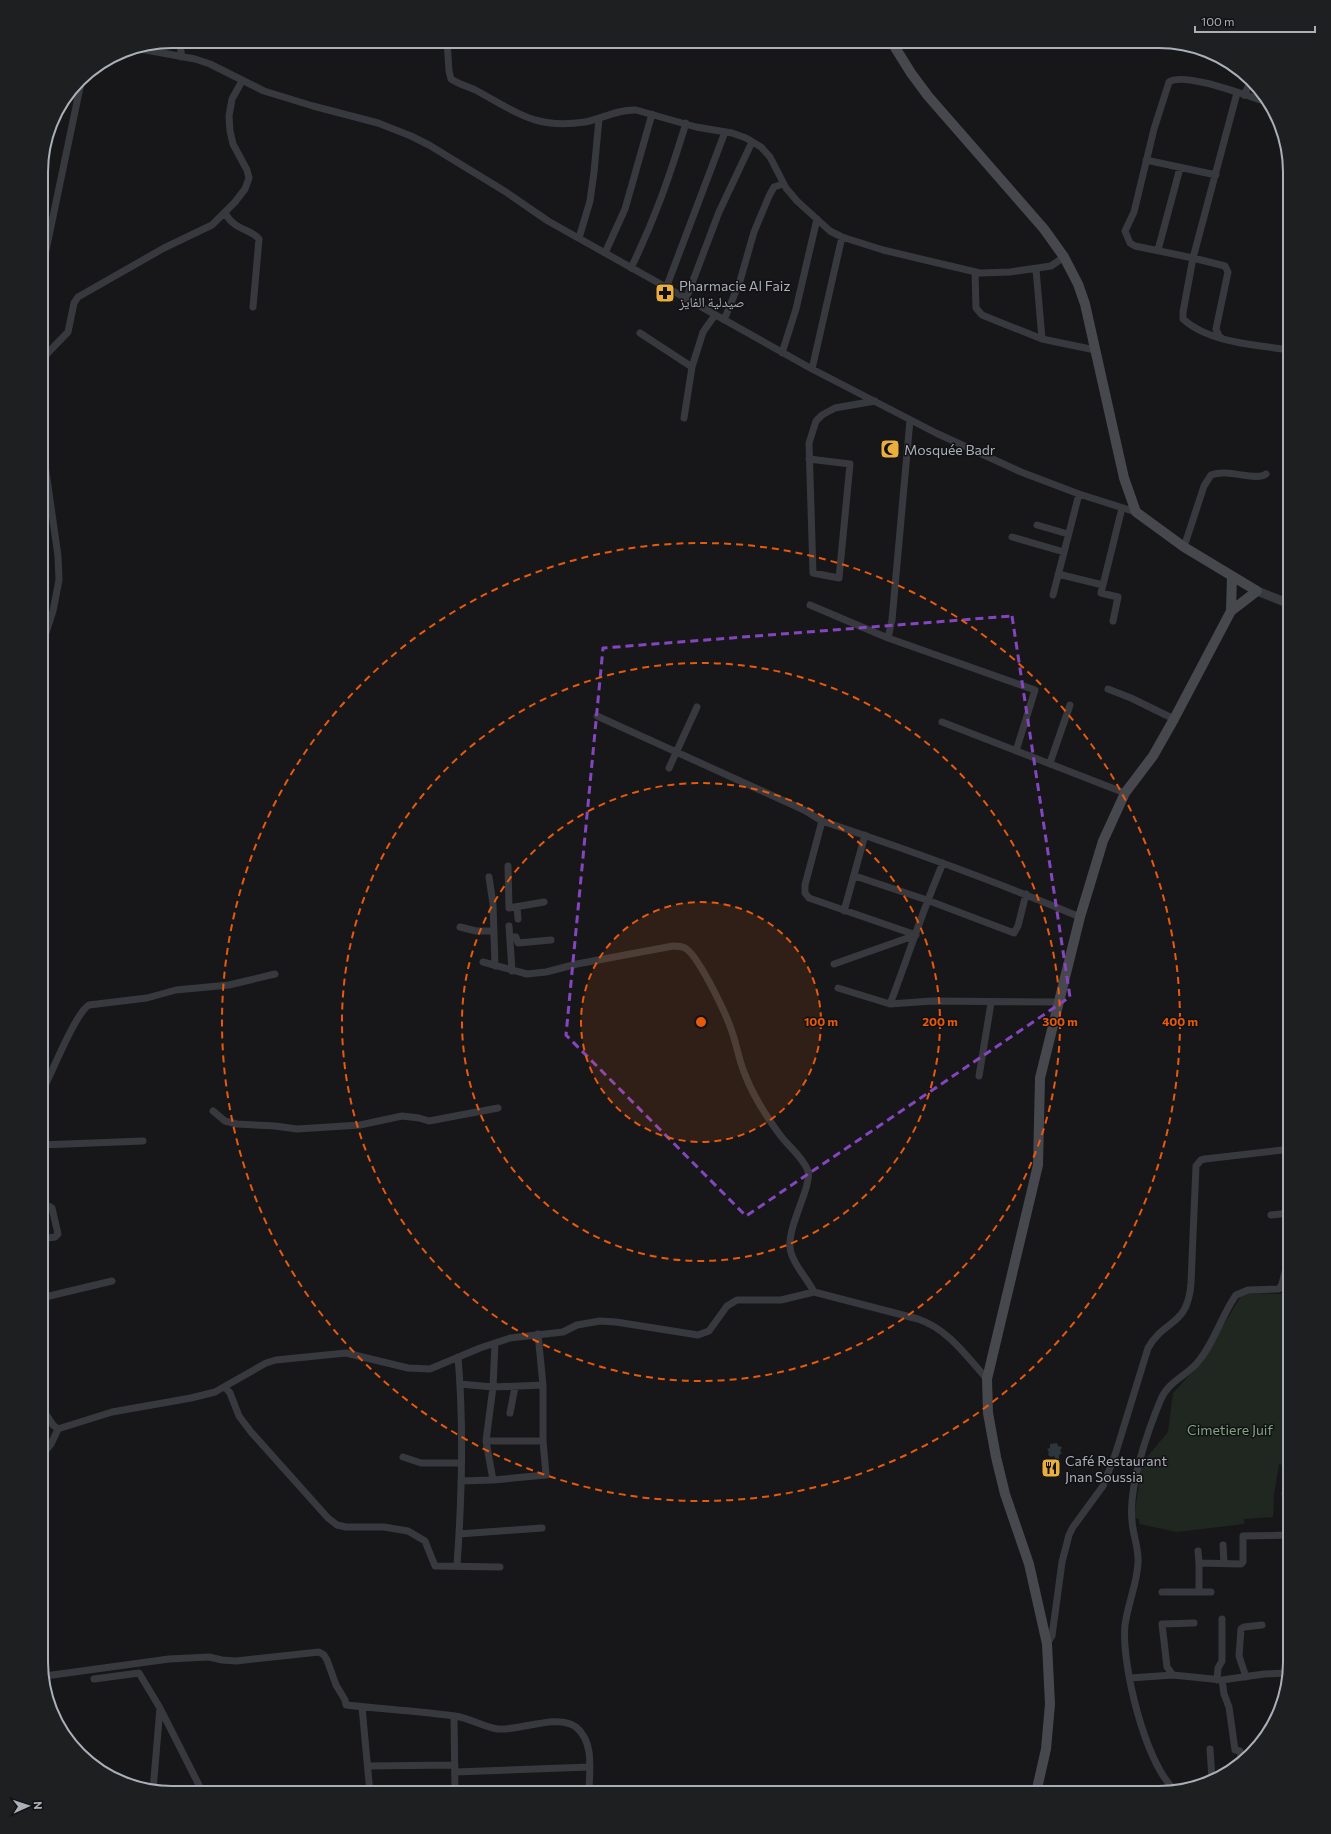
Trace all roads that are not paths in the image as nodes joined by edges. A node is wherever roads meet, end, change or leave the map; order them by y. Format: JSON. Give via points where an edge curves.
{"nodes":[{"id":1,"x":180,"y":48,"type":"edge"},
{"id":2,"x":447,"y":48,"type":"edge"},
{"id":3,"x":895,"y":48,"type":"edge"},
{"id":4,"x":148,"y":50,"type":"edge"},
{"id":5,"x":182,"y":57,"type":"junction"},
{"id":6,"x":242,"y":81,"type":"junction"},
{"id":7,"x":1249,"y":86,"type":"edge"},
{"id":8,"x":80,"y":89,"type":"edge"},
{"id":9,"x":1237,"y":93,"type":"junction"},
{"id":10,"x":1244,"y":95,"type":"junction"},
{"id":11,"x":1259,"y":100,"type":"edge"},
{"id":12,"x":652,"y":114,"type":"junction"},
{"id":13,"x":599,"y":119,"type":"junction"},
{"id":14,"x":686,"y":123,"type":"junction"},
{"id":15,"x":725,"y":132,"type":"junction"},
{"id":16,"x":752,"y":142,"type":"junction"},
{"id":17,"x":1146,"y":160,"type":"junction"},
{"id":18,"x":1180,"y":168,"type":"junction"},
{"id":19,"x":1216,"y":175,"type":"junction"},
{"id":20,"x":783,"y":184,"type":"junction"},
{"id":21,"x":225,"y":213,"type":"junction"},
{"id":22,"x":817,"y":219,"type":"junction"},
{"id":23,"x":842,"y":237,"type":"junction"},
{"id":24,"x":579,"y":238,"type":"junction"},
{"id":25,"x":48,"y":241,"type":"edge"},
{"id":26,"x":1158,"y":250,"type":"junction"},
{"id":27,"x":605,"y":253,"type":"junction"},
{"id":28,"x":1064,"y":256,"type":"junction"},
{"id":29,"x":1193,"y":258,"type":"junction"},
{"id":30,"x":631,"y":268,"type":"junction"},
{"id":31,"x":1036,"y":269,"type":"junction"},
{"id":32,"x":975,"y":272,"type":"junction"},
{"id":33,"x":666,"y":288,"type":"junction"},
{"id":34,"x":686,"y":299,"type":"junction"},
{"id":35,"x":253,"y":307,"type":"dead end"},
{"id":36,"x":715,"y":315,"type":"junction"},
{"id":37,"x":724,"y":320,"type":"junction"},
{"id":38,"x":640,"y":333,"type":"dead end"},
{"id":39,"x":1042,"y":339,"type":"junction"},
{"id":40,"x":1222,"y":339,"type":"junction"},
{"id":41,"x":1283,"y":349,"type":"edge"},
{"id":42,"x":1095,"y":350,"type":"junction"},
{"id":43,"x":782,"y":352,"type":"junction"},
{"id":44,"x":48,"y":353,"type":"edge"},
{"id":45,"x":692,"y":367,"type":"junction"},
{"id":46,"x":812,"y":369,"type":"junction"},
{"id":47,"x":875,"y":401,"type":"junction"},
{"id":48,"x":684,"y":418,"type":"dead end"},
{"id":49,"x":910,"y":420,"type":"junction"},
{"id":50,"x":809,"y":459,"type":"junction"},
{"id":51,"x":1266,"y":474,"type":"dead end"},
{"id":52,"x":48,"y":489,"type":"edge"},
{"id":53,"x":1079,"y":494,"type":"junction"},
{"id":54,"x":1122,"y":508,"type":"junction"},
{"id":55,"x":1136,"y":512,"type":"junction"},
{"id":56,"x":1037,"y":525,"type":"dead end"},
{"id":57,"x":1068,"y":534,"type":"junction"},
{"id":58,"x":1012,"y":537,"type":"dead end"},
{"id":59,"x":1184,"y":547,"type":"junction"},
{"id":60,"x":1064,"y":552,"type":"junction"},
{"id":61,"x":1058,"y":574,"type":"junction"},
{"id":62,"x":1232,"y":576,"type":"junction"},
{"id":63,"x":1103,"y":585,"type":"junction"},
{"id":64,"x":1257,"y":591,"type":"junction"},
{"id":65,"x":1053,"y":595,"type":"dead end"},
{"id":66,"x":1283,"y":601,"type":"edge"},
{"id":67,"x":810,"y":605,"type":"dead end"},
{"id":68,"x":1232,"y":611,"type":"junction"},
{"id":69,"x":1113,"y":621,"type":"dead end"},
{"id":70,"x":48,"y":626,"type":"edge"},
{"id":71,"x":888,"y":638,"type":"junction"},
{"id":72,"x":1108,"y":689,"type":"dead end"},
{"id":73,"x":1070,"y":705,"type":"dead end"},
{"id":74,"x":697,"y":707,"type":"dead end"},
{"id":75,"x":597,"y":716,"type":"dead end"},
{"id":76,"x":1174,"y":719,"type":"junction"},
{"id":77,"x":942,"y":722,"type":"dead end"},
{"id":78,"x":1016,"y":750,"type":"junction"},
{"id":79,"x":677,"y":752,"type":"junction"},
{"id":80,"x":1050,"y":763,"type":"junction"},
{"id":81,"x":669,"y":768,"type":"dead end"},
{"id":82,"x":1125,"y":793,"type":"junction"},
{"id":83,"x":822,"y":821,"type":"junction"},
{"id":84,"x":865,"y":835,"type":"junction"},
{"id":85,"x":943,"y":862,"type":"junction"},
{"id":86,"x":508,"y":866,"type":"dead end"},
{"id":87,"x":855,"y":876,"type":"junction"},
{"id":88,"x":489,"y":877,"type":"dead end"},
{"id":89,"x":1026,"y":894,"type":"junction"},
{"id":90,"x":927,"y":900,"type":"junction"},
{"id":91,"x":544,"y":902,"type":"dead end"},
{"id":92,"x":517,"y":907,"type":"junction"},
{"id":93,"x":844,"y":911,"type":"junction"},
{"id":94,"x":1080,"y":917,"type":"junction"},
{"id":95,"x":518,"y":918,"type":"dead end"},
{"id":96,"x":509,"y":926,"type":"dead end"},
{"id":97,"x":460,"y":927,"type":"dead end"},
{"id":98,"x":494,"y":931,"type":"junction"},
{"id":99,"x":916,"y":935,"type":"junction"},
{"id":100,"x":510,"y":937,"type":"junction"},
{"id":101,"x":550,"y":940,"type":"dead end"},
{"id":102,"x":483,"y":962,"type":"dead end"},
{"id":103,"x":834,"y":964,"type":"dead end"},
{"id":104,"x":495,"y":966,"type":"junction"},
{"id":105,"x":512,"y":971,"type":"junction"},
{"id":106,"x":275,"y":974,"type":"dead end"},
{"id":107,"x":838,"y":988,"type":"dead end"},
{"id":108,"x":1059,"y":1002,"type":"junction"},
{"id":109,"x":992,"y":1003,"type":"junction"},
{"id":110,"x":890,"y":1004,"type":"junction"},
{"id":111,"x":979,"y":1076,"type":"dead end"},
{"id":112,"x":48,"y":1079,"type":"edge"},
{"id":113,"x":498,"y":1108,"type":"dead end"},
{"id":114,"x":213,"y":1111,"type":"dead end"},
{"id":115,"x":143,"y":1141,"type":"dead end"},
{"id":116,"x":48,"y":1145,"type":"edge"},
{"id":117,"x":1283,"y":1150,"type":"edge"},
{"id":118,"x":48,"y":1206,"type":"edge"},
{"id":119,"x":1283,"y":1214,"type":"edge"},
{"id":120,"x":1271,"y":1215,"type":"dead end"},
{"id":121,"x":48,"y":1238,"type":"edge"},
{"id":122,"x":112,"y":1281,"type":"dead end"},
{"id":123,"x":1283,"y":1282,"type":"edge"},
{"id":124,"x":814,"y":1292,"type":"junction"},
{"id":125,"x":48,"y":1296,"type":"edge"},
{"id":126,"x":538,"y":1334,"type":"junction"},
{"id":127,"x":495,"y":1343,"type":"junction"},
{"id":128,"x":458,"y":1357,"type":"junction"},
{"id":129,"x":987,"y":1379,"type":"junction"},
{"id":130,"x":460,"y":1384,"type":"junction"},
{"id":131,"x":543,"y":1385,"type":"junction"},
{"id":132,"x":225,"y":1387,"type":"junction"},
{"id":133,"x":493,"y":1387,"type":"junction"},
{"id":134,"x":515,"y":1387,"type":"junction"},
{"id":135,"x":510,"y":1413,"type":"dead end"},
{"id":136,"x":48,"y":1419,"type":"edge"},
{"id":137,"x":58,"y":1429,"type":"junction"},
{"id":138,"x":486,"y":1441,"type":"junction"},
{"id":139,"x":543,"y":1441,"type":"junction"},
{"id":140,"x":48,"y":1448,"type":"edge"},
{"id":141,"x":403,"y":1456,"type":"dead end"},
{"id":142,"x":461,"y":1464,"type":"junction"},
{"id":143,"x":493,"y":1480,"type":"junction"},
{"id":144,"x":461,"y":1481,"type":"junction"},
{"id":145,"x":542,"y":1528,"type":"dead end"},
{"id":146,"x":459,"y":1534,"type":"junction"},
{"id":147,"x":1283,"y":1535,"type":"edge"},
{"id":148,"x":1223,"y":1545,"type":"dead end"},
{"id":149,"x":1198,"y":1551,"type":"dead end"},
{"id":150,"x":1199,"y":1563,"type":"junction"},
{"id":151,"x":1224,"y":1564,"type":"junction"},
{"id":152,"x":457,"y":1565,"type":"junction"},
{"id":153,"x":500,"y":1567,"type":"dead end"},
{"id":154,"x":1162,"y":1592,"type":"dead end"},
{"id":155,"x":1199,"y":1592,"type":"junction"},
{"id":156,"x":1211,"y":1592,"type":"dead end"},
{"id":157,"x":1222,"y":1618,"type":"dead end"},
{"id":158,"x":1194,"y":1624,"type":"dead end"},
{"id":159,"x":1262,"y":1625,"type":"dead end"},
{"id":160,"x":1047,"y":1644,"type":"junction"},
{"id":161,"x":1282,"y":1673,"type":"edge"},
{"id":162,"x":49,"y":1675,"type":"edge"},
{"id":163,"x":1173,"y":1675,"type":"junction"},
{"id":164,"x":1246,"y":1677,"type":"junction"},
{"id":165,"x":1130,"y":1678,"type":"junction"},
{"id":166,"x":94,"y":1679,"type":"dead end"},
{"id":167,"x":1220,"y":1680,"type":"junction"},
{"id":168,"x":362,"y":1707,"type":"junction"},
{"id":169,"x":160,"y":1708,"type":"junction"},
{"id":170,"x":454,"y":1716,"type":"junction"},
{"id":171,"x":1210,"y":1749,"type":"dead end"},
{"id":172,"x":1241,"y":1755,"type":"edge"},
{"id":173,"x":368,"y":1766,"type":"junction"},
{"id":174,"x":590,"y":1766,"type":"junction"},
{"id":175,"x":455,"y":1769,"type":"junction"},
{"id":176,"x":1212,"y":1774,"type":"edge"},
{"id":177,"x":153,"y":1785,"type":"edge"},
{"id":178,"x":1171,"y":1785,"type":"edge"},
{"id":179,"x":199,"y":1786,"type":"edge"},
{"id":180,"x":369,"y":1786,"type":"edge"},
{"id":181,"x":455,"y":1786,"type":"edge"},
{"id":182,"x":589,"y":1786,"type":"edge"},
{"id":183,"x":1038,"y":1786,"type":"edge"}],
"edges":[{"from":1,"to":5,"type":"street"},
{"from":2,"to":13,"type":"street","via":[[451,79],[474,89],[516,114],[554,124]]},
{"from":3,"to":28,"type":"main road","via":[[928,96],[1044,229]]},
{"from":4,"to":5,"type":"street"},
{"from":5,"to":6,"type":"street","via":[[210,64]]},
{"from":6,"to":21,"type":"street","via":[[232,99],[229,116],[233,144],[247,170],[248,181],[245,189]]},
{"from":6,"to":24,"type":"street","via":[[264,91],[378,123],[411,136]]},
{"from":7,"to":10,"type":"street"},
{"from":8,"to":25,"type":"street"},
{"from":9,"to":10,"type":"street"},
{"from":9,"to":17,"type":"street","via":[[1204,82],[1181,78],[1168,82]]},
{"from":9,"to":19,"type":"street"},
{"from":10,"to":11,"type":"street"},
{"from":12,"to":13,"type":"street","via":[[632,110]]},
{"from":12,"to":14,"type":"street"},
{"from":12,"to":27,"type":"street","via":[[625,209]]},
{"from":13,"to":24,"type":"street","via":[[590,201]]},
{"from":14,"to":15,"type":"street"},
{"from":14,"to":30,"type":"street","via":[[662,198]]},
{"from":15,"to":16,"type":"street","via":[[739,135]]},
{"from":15,"to":33,"type":"street"},
{"from":16,"to":20,"type":"street","via":[[770,157]]},
{"from":16,"to":34,"type":"street","via":[[719,212]]},
{"from":17,"to":18,"type":"street"},
{"from":17,"to":26,"type":"street","via":[[1134,212],[1125,231],[1130,243],[1135,246]]},
{"from":18,"to":19,"type":"street"},
{"from":18,"to":26,"type":"street"},
{"from":19,"to":29,"type":"street"},
{"from":20,"to":22,"type":"street","via":[[797,202]]},
{"from":20,"to":37,"type":"street","via":[[774,187],[769,196]]},
{"from":21,"to":35,"type":"street","via":[[238,228],[259,239]]},
{"from":21,"to":44,"type":"street","via":[[206,228],[164,248],[78,297],[74,303],[68,332]]},
{"from":22,"to":23,"type":"street","via":[[830,231]]},
{"from":22,"to":43,"type":"street","via":[[796,309]]},
{"from":23,"to":32,"type":"street","via":[[883,250]]},
{"from":23,"to":46,"type":"street"},
{"from":24,"to":27,"type":"street"},
{"from":26,"to":29,"type":"street"},
{"from":27,"to":30,"type":"street"},
{"from":28,"to":31,"type":"street","via":[[1051,266]]},
{"from":28,"to":42,"type":"main road","via":[[1085,304]]},
{"from":29,"to":40,"type":"street","via":[[1183,319],[1190,325]]},
{"from":29,"to":40,"type":"street","via":[[1221,264],[1228,272],[1216,329]]},
{"from":30,"to":33,"type":"street"},
{"from":31,"to":32,"type":"street"},
{"from":31,"to":39,"type":"street"},
{"from":32,"to":39,"type":"street","via":[[978,312]]},
{"from":33,"to":34,"type":"street"},
{"from":34,"to":36,"type":"street"},
{"from":36,"to":37,"type":"street"},
{"from":36,"to":45,"type":"street","via":[[703,332]]},
{"from":37,"to":43,"type":"street"},
{"from":38,"to":45,"type":"street"},
{"from":39,"to":42,"type":"street"},
{"from":40,"to":41,"type":"street"},
{"from":42,"to":55,"type":"main road","via":[[1124,478]]},
{"from":43,"to":46,"type":"street"},
{"from":45,"to":48,"type":"street"},
{"from":46,"to":47,"type":"street"},
{"from":47,"to":49,"type":"street"},
{"from":47,"to":50,"type":"street","via":[[835,408],[822,415],[816,421],[809,443]]},
{"from":49,"to":53,"type":"street","via":[[986,457]]},
{"from":49,"to":71,"type":"street","via":[[893,612]]},
{"from":50,"to":50,"type":"street","via":[[813,573],[839,578],[850,464]]},
{"from":51,"to":59,"type":"street","via":[[1261,477],[1225,472],[1211,475],[1204,486]]},
{"from":52,"to":70,"type":"street","via":[[59,569],[59,580]]},
{"from":53,"to":54,"type":"street"},
{"from":53,"to":57,"type":"street"},
{"from":54,"to":55,"type":"street"},
{"from":54,"to":63,"type":"street"},
{"from":55,"to":59,"type":"main road"},
{"from":56,"to":57,"type":"street"},
{"from":57,"to":60,"type":"street"},
{"from":58,"to":60,"type":"street"},
{"from":59,"to":62,"type":"main road"},
{"from":60,"to":61,"type":"street"},
{"from":61,"to":63,"type":"street"},
{"from":61,"to":65,"type":"street"},
{"from":62,"to":64,"type":"main road"},
{"from":62,"to":68,"type":"main road"},
{"from":63,"to":69,"type":"street","via":[[1101,593],[1118,597]]},
{"from":64,"to":66,"type":"street"},
{"from":64,"to":68,"type":"main road"},
{"from":67,"to":71,"type":"street"},
{"from":68,"to":76,"type":"main road"},
{"from":71,"to":78,"type":"street","via":[[1035,690]]},
{"from":72,"to":76,"type":"street"},
{"from":73,"to":80,"type":"street"},
{"from":74,"to":79,"type":"street"},
{"from":75,"to":79,"type":"street"},
{"from":76,"to":82,"type":"main road","via":[[1153,756]]},
{"from":77,"to":78,"type":"street"},
{"from":78,"to":80,"type":"street"},
{"from":79,"to":81,"type":"street"},
{"from":79,"to":83,"type":"street","via":[[804,810]]},
{"from":80,"to":82,"type":"street"},
{"from":82,"to":94,"type":"main road","via":[[1103,841]]},
{"from":83,"to":84,"type":"street"},
{"from":83,"to":93,"type":"street","via":[[805,893],[809,898]]},
{"from":84,"to":85,"type":"street"},
{"from":84,"to":87,"type":"street"},
{"from":85,"to":89,"type":"street"},
{"from":85,"to":90,"type":"street"},
{"from":86,"to":92,"type":"street","via":[[509,908]]},
{"from":87,"to":90,"type":"street"},
{"from":87,"to":93,"type":"street"},
{"from":88,"to":98,"type":"street"},
{"from":89,"to":90,"type":"street","via":[[1014,933]]},
{"from":89,"to":94,"type":"street"},
{"from":90,"to":99,"type":"street"},
{"from":91,"to":92,"type":"street"},
{"from":92,"to":95,"type":"street"},
{"from":93,"to":99,"type":"street"},
{"from":94,"to":108,"type":"main road"},
{"from":96,"to":100,"type":"street"},
{"from":97,"to":98,"type":"street","via":[[476,931]]},
{"from":98,"to":104,"type":"street"},
{"from":99,"to":103,"type":"street"},
{"from":99,"to":110,"type":"street"},
{"from":100,"to":101,"type":"street","via":[[516,937],[518,943]]},
{"from":100,"to":105,"type":"street"},
{"from":102,"to":104,"type":"street"},
{"from":104,"to":105,"type":"street"},
{"from":105,"to":124,"type":"street","via":[[527,974],[546,972],[673,946],[685,948],[690,952],[698,962],[723,1010],[752,1091],[780,1136],[808,1171],[790,1247],[793,1258]]},
{"from":106,"to":112,"type":"street","via":[[229,985],[176,990],[147,998],[89,1005],[83,1009]]},
{"from":107,"to":110,"type":"street"},
{"from":108,"to":109,"type":"street"},
{"from":108,"to":129,"type":"main road","via":[[1039,1085],[1038,1165]]},
{"from":109,"to":110,"type":"street","via":[[932,1001]]},
{"from":109,"to":111,"type":"street"},
{"from":113,"to":114,"type":"street","via":[[429,1121],[402,1116],[360,1125],[297,1129],[238,1124],[225,1121]]},
{"from":115,"to":116,"type":"street"},
{"from":117,"to":160,"type":"street","via":[[1205,1159],[1196,1166],[1188,1300],[1182,1314],[1155,1338],[1148,1348],[1103,1486],[1069,1535],[1062,1562],[1052,1636]]},
{"from":118,"to":121,"type":"street","via":[[52,1208],[58,1234]]},
{"from":119,"to":120,"type":"street"},
{"from":122,"to":125,"type":"street"},
{"from":123,"to":165,"type":"street","via":[[1279,1289],[1248,1290],[1236,1295],[1202,1357],[1168,1387],[1159,1403],[1142,1454],[1132,1504],[1138,1562],[1126,1623],[1125,1638]]},
{"from":124,"to":126,"type":"street","via":[[781,1300],[737,1300],[728,1306],[709,1331],[698,1335],[600,1321],[578,1325],[563,1332]]},
{"from":124,"to":129,"type":"street","via":[[934,1325]]},
{"from":126,"to":127,"type":"street"},
{"from":126,"to":131,"type":"street"},
{"from":127,"to":128,"type":"street"},
{"from":127,"to":133,"type":"street"},
{"from":128,"to":130,"type":"street"},
{"from":128,"to":132,"type":"street","via":[[434,1368],[419,1370],[346,1353],[291,1357],[266,1363]]},
{"from":129,"to":160,"type":"main road","via":[[988,1413],[996,1457],[1005,1494],[1029,1564]]},
{"from":130,"to":133,"type":"street"},
{"from":130,"to":142,"type":"street"},
{"from":131,"to":134,"type":"street"},
{"from":131,"to":139,"type":"street"},
{"from":132,"to":137,"type":"street","via":[[191,1398],[112,1412]]},
{"from":132,"to":152,"type":"street","via":[[239,1416],[251,1432],[337,1525],[408,1531],[425,1541],[435,1566]]},
{"from":133,"to":134,"type":"street"},
{"from":133,"to":138,"type":"street"},
{"from":134,"to":135,"type":"street"},
{"from":136,"to":137,"type":"street"},
{"from":137,"to":140,"type":"street"},
{"from":138,"to":139,"type":"street"},
{"from":138,"to":143,"type":"street"},
{"from":139,"to":143,"type":"street","via":[[546,1475]]},
{"from":141,"to":142,"type":"street","via":[[421,1463]]},
{"from":142,"to":144,"type":"street"},
{"from":143,"to":144,"type":"street"},
{"from":144,"to":146,"type":"street"},
{"from":145,"to":146,"type":"street"},
{"from":146,"to":152,"type":"street"},
{"from":147,"to":151,"type":"street","via":[[1243,1536],[1242,1563]]},
{"from":148,"to":151,"type":"street"},
{"from":149,"to":150,"type":"street"},
{"from":150,"to":151,"type":"street"},
{"from":150,"to":155,"type":"street"},
{"from":152,"to":153,"type":"street"},
{"from":154,"to":155,"type":"street"},
{"from":155,"to":156,"type":"street"},
{"from":157,"to":167,"type":"street","via":[[1222,1661],[1218,1668]]},
{"from":158,"to":163,"type":"street","via":[[1162,1624],[1167,1667]]},
{"from":159,"to":164,"type":"street","via":[[1241,1629],[1240,1656]]},
{"from":160,"to":183,"type":"main road","via":[[1050,1704],[1046,1749]]},
{"from":161,"to":164,"type":"street"},
{"from":162,"to":168,"type":"street","via":[[170,1659],[209,1657],[236,1661],[316,1651],[327,1660],[346,1705]]},
{"from":163,"to":165,"type":"street"},
{"from":163,"to":167,"type":"street"},
{"from":164,"to":167,"type":"street"},
{"from":165,"to":178,"type":"street","via":[[1149,1750]]},
{"from":166,"to":169,"type":"street","via":[[139,1673]]},
{"from":167,"to":172,"type":"street","via":[[1229,1708],[1235,1750],[1240,1751]]},
{"from":168,"to":170,"type":"street"},
{"from":168,"to":173,"type":"street"},
{"from":169,"to":177,"type":"street"},
{"from":169,"to":179,"type":"street"},
{"from":170,"to":174,"type":"street","via":[[498,1729],[557,1722],[571,1724],[588,1742]]},
{"from":170,"to":175,"type":"street"},
{"from":171,"to":176,"type":"street"},
{"from":173,"to":175,"type":"street"},
{"from":173,"to":180,"type":"street"},
{"from":174,"to":175,"type":"street"},
{"from":174,"to":182,"type":"street"},
{"from":175,"to":181,"type":"street"}]}
